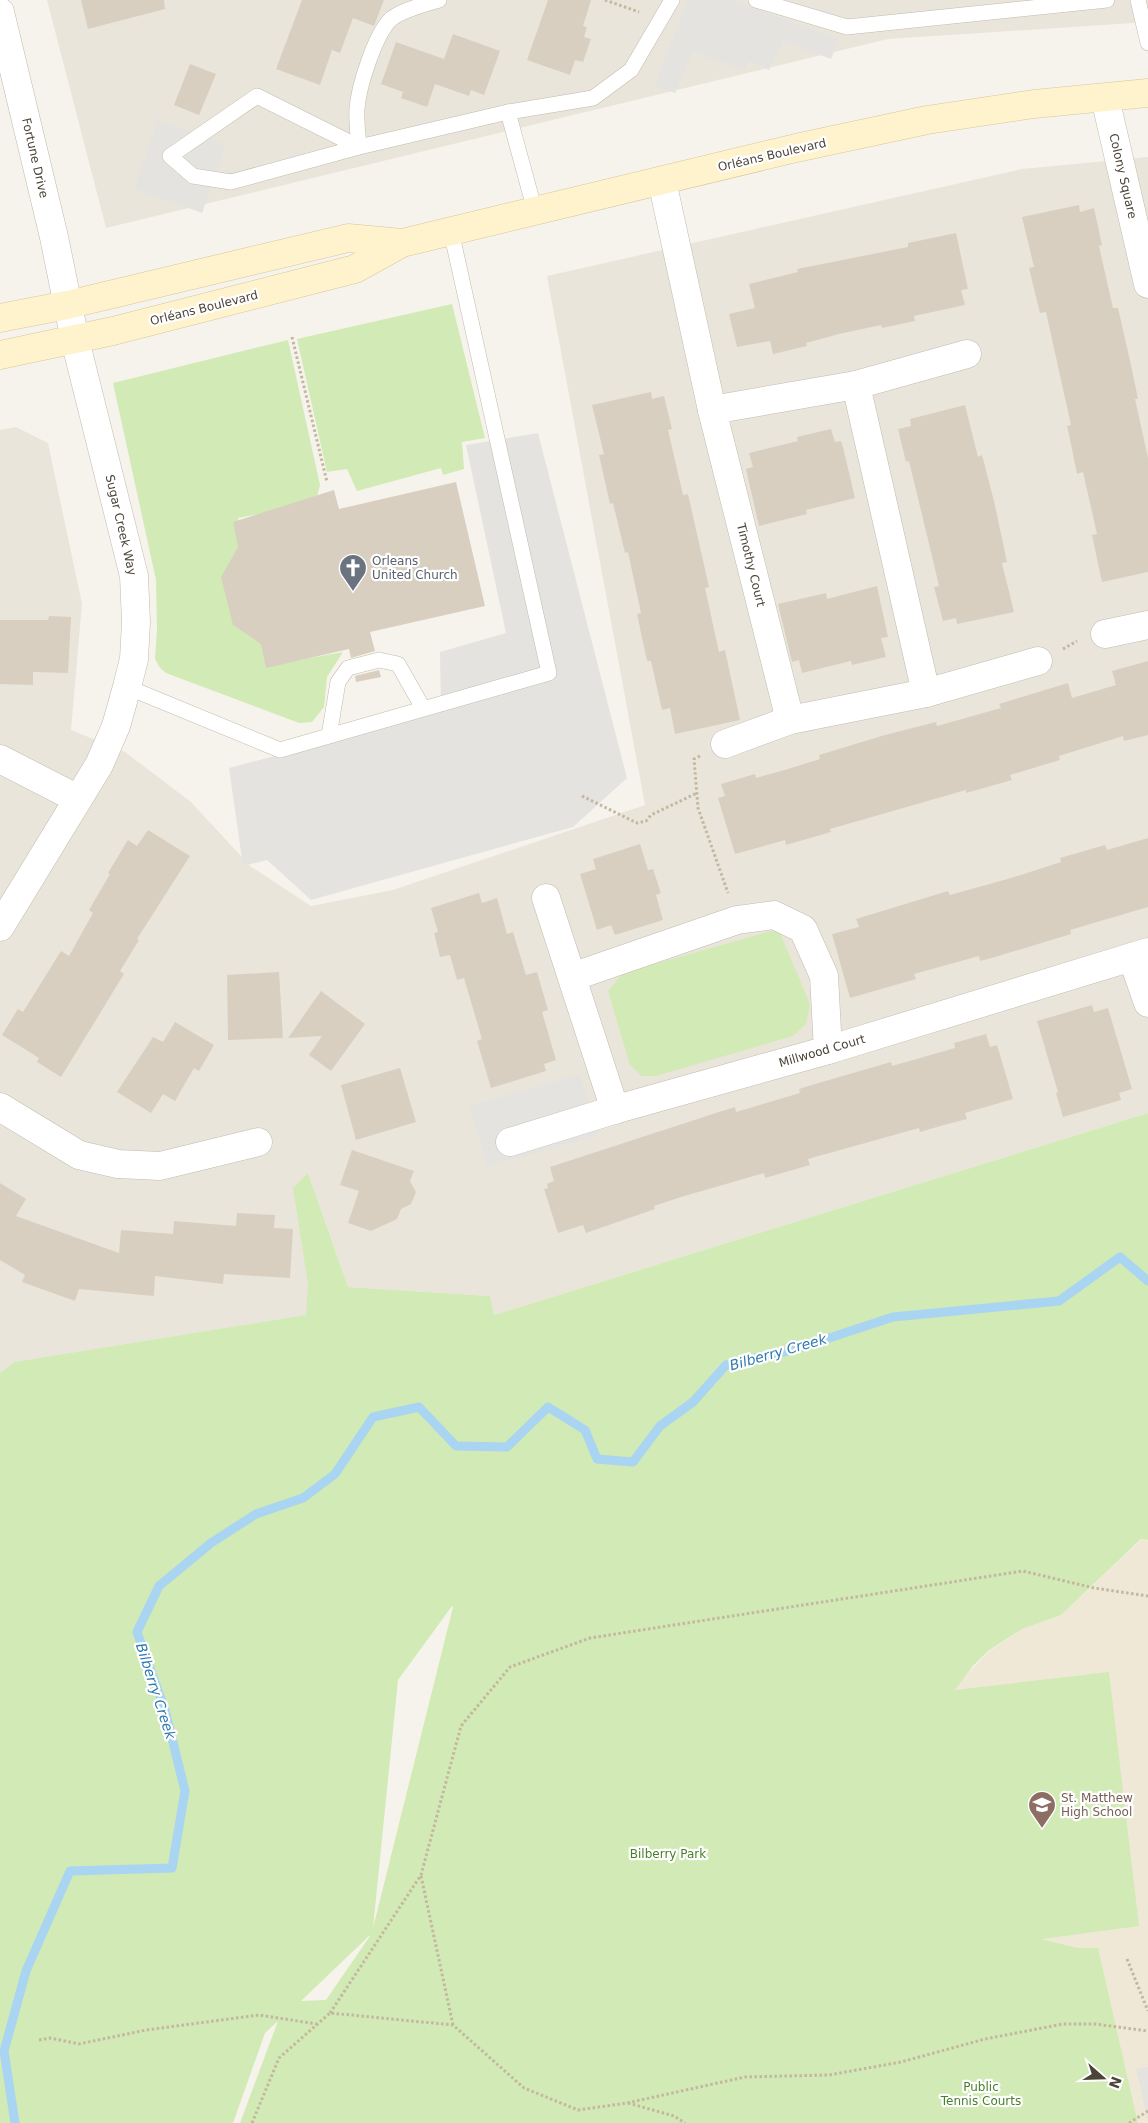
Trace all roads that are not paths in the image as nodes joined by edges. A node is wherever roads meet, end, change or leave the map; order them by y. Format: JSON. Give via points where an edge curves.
{"nodes":[{"id":1,"x":439,"y":0,"type":"edge"},
{"id":2,"x":672,"y":0,"type":"edge"},
{"id":3,"x":756,"y":0,"type":"edge"},
{"id":4,"x":1107,"y":0,"type":"edge"},
{"id":5,"x":1138,"y":0,"type":"edge"},
{"id":6,"x":0,"y":12,"type":"edge"},
{"id":7,"x":1148,"y":43,"type":"edge"},
{"id":8,"x":7,"y":74,"type":"edge"},
{"id":9,"x":1148,"y":93,"type":"edge"},
{"id":10,"x":1105,"y":98,"type":"junction"},
{"id":11,"x":508,"y":112,"type":"junction"},
{"id":12,"x":359,"y":147,"type":"junction"},
{"id":13,"x":662,"y":182,"type":"junction"},
{"id":14,"x":535,"y":211,"type":"junction"},
{"id":15,"x":451,"y":231,"type":"junction"},
{"id":16,"x":402,"y":243,"type":"junction"},
{"id":17,"x":1148,"y":284,"type":"edge"},
{"id":18,"x":67,"y":305,"type":"junction"},
{"id":19,"x":0,"y":318,"type":"edge"},
{"id":20,"x":75,"y":340,"type":"junction"},
{"id":21,"x":967,"y":354,"type":"dead end"},
{"id":22,"x":0,"y":355,"type":"edge"},
{"id":23,"x":856,"y":385,"type":"junction"},
{"id":24,"x":712,"y":410,"type":"junction"},
{"id":25,"x":1148,"y":625,"type":"edge"},
{"id":26,"x":1105,"y":634,"type":"road end"},
{"id":27,"x":1038,"y":661,"type":"road end"},
{"id":28,"x":127,"y":686,"type":"junction"},
{"id":29,"x":926,"y":693,"type":"junction"},
{"id":30,"x":423,"y":708,"type":"junction"},
{"id":31,"x":790,"y":720,"type":"junction"},
{"id":32,"x":329,"y":736,"type":"junction"},
{"id":33,"x":725,"y":744,"type":"road end"},
{"id":34,"x":0,"y":759,"type":"edge"},
{"id":35,"x":78,"y":799,"type":"junction"},
{"id":36,"x":546,"y":898,"type":"dead end"},
{"id":37,"x":0,"y":927,"type":"edge"},
{"id":38,"x":1140,"y":954,"type":"edge"},
{"id":39,"x":572,"y":977,"type":"junction"},
{"id":40,"x":1148,"y":1003,"type":"edge"},
{"id":41,"x":828,"y":1050,"type":"junction"},
{"id":42,"x":0,"y":1107,"type":"edge"},
{"id":43,"x":615,"y":1110,"type":"junction"},
{"id":44,"x":258,"y":1142,"type":"dead end"},
{"id":45,"x":510,"y":1142,"type":"dead end"}],
"edges":[{"from":1,"to":12,"type":"lane","via":[[390,20],[378,39],[357,108]]},
{"from":2,"to":11,"type":"lane","via":[[631,70],[593,98]]},
{"from":3,"to":4,"type":"lane","via":[[848,27]]},
{"from":5,"to":7,"type":"lane"},
{"from":6,"to":8,"type":"street","name":"Fortune Drive"},
{"from":8,"to":18,"type":"street","name":"Fortune Drive","via":[[54,237]]},
{"from":9,"to":10,"type":"main road","name":"Orléans Boulevard"},
{"from":10,"to":13,"type":"main road","name":"Orléans Boulevard","via":[[1034,104],[927,120],[796,148]]},
{"from":10,"to":17,"type":"street","name":"Colony Square"},
{"from":11,"to":12,"type":"lane"},
{"from":11,"to":14,"type":"lane"},
{"from":12,"to":12,"type":"lane","via":[[257,96],[170,156],[193,176],[232,182]]},
{"from":13,"to":14,"type":"main road","name":"Orléans Boulevard"},
{"from":13,"to":24,"type":"street","name":"Timothy Court"},
{"from":14,"to":15,"type":"main road","name":"Orléans Boulevard"},
{"from":15,"to":16,"type":"main road","name":"Orléans Boulevard"},
{"from":15,"to":30,"type":"lane","via":[[549,672]]},
{"from":16,"to":18,"type":"main road","name":"Orléans Boulevard","via":[[348,238]]},
{"from":16,"to":20,"type":"main road","name":"Orléans Boulevard","via":[[355,269]]},
{"from":18,"to":19,"type":"main road","name":"Orléans Boulevard"},
{"from":18,"to":20,"type":"street","name":"Sugar Creek Way"},
{"from":20,"to":22,"type":"main road","name":"Orléans Boulevard"},
{"from":20,"to":28,"type":"street","name":"Sugar Creek Way","via":[[134,576],[136,622]]},
{"from":21,"to":23,"type":"street"},
{"from":23,"to":24,"type":"street"},
{"from":23,"to":29,"type":"street"},
{"from":24,"to":31,"type":"street","name":"Timothy Court"},
{"from":25,"to":26,"type":"street"},
{"from":27,"to":29,"type":"street"},
{"from":28,"to":32,"type":"lane","via":[[280,750]]},
{"from":28,"to":35,"type":"street","name":"Sugar Creek Way","via":[[113,734]]},
{"from":29,"to":31,"type":"street"},
{"from":30,"to":32,"type":"lane"},
{"from":30,"to":32,"type":"lane","via":[[398,664],[379,660],[348,668],[338,682]]},
{"from":31,"to":33,"type":"street"},
{"from":34,"to":35,"type":"street"},
{"from":35,"to":37,"type":"street","name":"Sugar Creek Way"},
{"from":36,"to":39,"type":"street"},
{"from":38,"to":40,"type":"street","name":"Millwood Court"},
{"from":38,"to":41,"type":"street","name":"Millwood Court"},
{"from":39,"to":41,"type":"street","via":[[737,920],[774,915],[803,928],[824,976]]},
{"from":39,"to":43,"type":"street"},
{"from":41,"to":43,"type":"street","name":"Millwood Court"},
{"from":42,"to":44,"type":"street","via":[[78,1155],[118,1164],[160,1166]]},
{"from":43,"to":45,"type":"street","name":"Millwood Court"}]}
